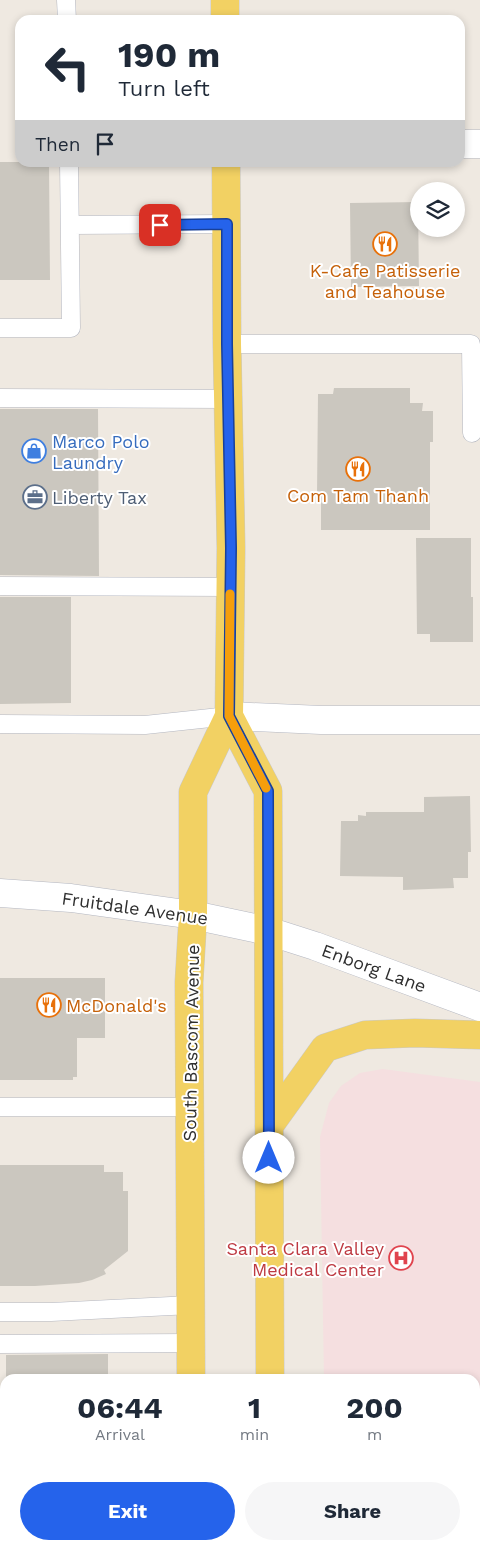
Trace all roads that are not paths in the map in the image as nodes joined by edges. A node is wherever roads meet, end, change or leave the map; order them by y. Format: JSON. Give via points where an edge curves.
{"nodes":[{"id":1,"x":66,"y":0,"type":"edge"},
{"id":2,"x":224,"y":0,"type":"edge"},
{"id":3,"x":67,"y":15,"type":"edge"},
{"id":4,"x":225,"y":15,"type":"edge"},
{"id":5,"x":465,"y":144,"type":"edge"},
{"id":6,"x":480,"y":144,"type":"edge"},
{"id":7,"x":69,"y":167,"type":"edge"},
{"id":8,"x":226,"y":167,"type":"edge"},
{"id":9,"x":227,"y":224,"type":"junction"},
{"id":10,"x":70,"y":225,"type":"junction"},
{"id":11,"x":0,"y":328,"type":"edge"},
{"id":12,"x":227,"y":344,"type":"junction"},
{"id":13,"x":0,"y":398,"type":"edge"},
{"id":14,"x":228,"y":399,"type":"junction"},
{"id":15,"x":472,"y":433,"type":"dead end"},
{"id":16,"x":0,"y":586,"type":"edge"},
{"id":17,"x":230,"y":587,"type":"junction"},
{"id":18,"x":229,"y":716,"type":"junction"},
{"id":19,"x":480,"y":720,"type":"edge"},
{"id":20,"x":0,"y":724,"type":"edge"},
{"id":21,"x":0,"y":893,"type":"edge"},
{"id":22,"x":193,"y":914,"type":"junction"},
{"id":23,"x":268,"y":931,"type":"junction"},
{"id":24,"x":480,"y":1006,"type":"edge"},
{"id":25,"x":480,"y":1035,"type":"edge"},
{"id":26,"x":0,"y":1107,"type":"edge"},
{"id":27,"x":189,"y":1107,"type":"junction"},
{"id":28,"x":269,"y":1126,"type":"junction"},
{"id":29,"x":191,"y":1305,"type":"junction"},
{"id":30,"x":0,"y":1312,"type":"edge"},
{"id":31,"x":0,"y":1344,"type":"edge"},
{"id":32,"x":191,"y":1344,"type":"junction"},
{"id":33,"x":191,"y":1374,"type":"edge"},
{"id":34,"x":270,"y":1374,"type":"edge"}],
"edges":[{"from":1,"to":3,"type":"lane"},
{"from":2,"to":4,"type":"main road"},
{"from":5,"to":6,"type":"street"},
{"from":7,"to":10,"type":"lane"},
{"from":8,"to":9,"type":"main road","name":"South Bascom Avenue"},
{"from":9,"to":10,"type":"lane"},
{"from":9,"to":12,"type":"main road","name":"South Bascom Avenue"},
{"from":10,"to":11,"type":"lane","via":[[71,328]]},
{"from":12,"to":14,"type":"main road","name":"South Bascom Avenue"},
{"from":12,"to":15,"type":"lane","via":[[471,344]]},
{"from":13,"to":14,"type":"lane"},
{"from":14,"to":17,"type":"main road","name":"South Bascom Avenue"},
{"from":16,"to":17,"type":"lane"},
{"from":17,"to":18,"type":"main road","name":"South Bascom Avenue"},
{"from":18,"to":19,"type":"street","via":[[321,720]]},
{"from":18,"to":20,"type":"lane","via":[[145,725]]},
{"from":18,"to":22,"type":"main road","name":"South Bascom Avenue","via":[[193,792]]},
{"from":18,"to":23,"type":"main road","name":"South Bascom Avenue","via":[[268,791]]},
{"from":21,"to":22,"type":"street","name":"Fruitdale Avenue","via":[[71,898]]},
{"from":22,"to":23,"type":"street","name":"Fruitdale Avenue"},
{"from":22,"to":27,"type":"main road","name":"South Bascom Avenue","via":[[189,982]]},
{"from":23,"to":24,"type":"street","name":"Enborg Lane"},
{"from":23,"to":28,"type":"main road","name":"South Bascom Avenue"},
{"from":25,"to":28,"type":"main road","via":[[365,1035],[325,1048]]},
{"from":26,"to":27,"type":"lane"},
{"from":27,"to":29,"type":"main road","name":"South Bascom Avenue"},
{"from":28,"to":34,"type":"main road","name":"South Bascom Avenue"},
{"from":29,"to":30,"type":"lane"},
{"from":29,"to":32,"type":"main road","name":"South Bascom Avenue"},
{"from":31,"to":32,"type":"lane"},
{"from":32,"to":33,"type":"main road","name":"South Bascom Avenue"}]}
